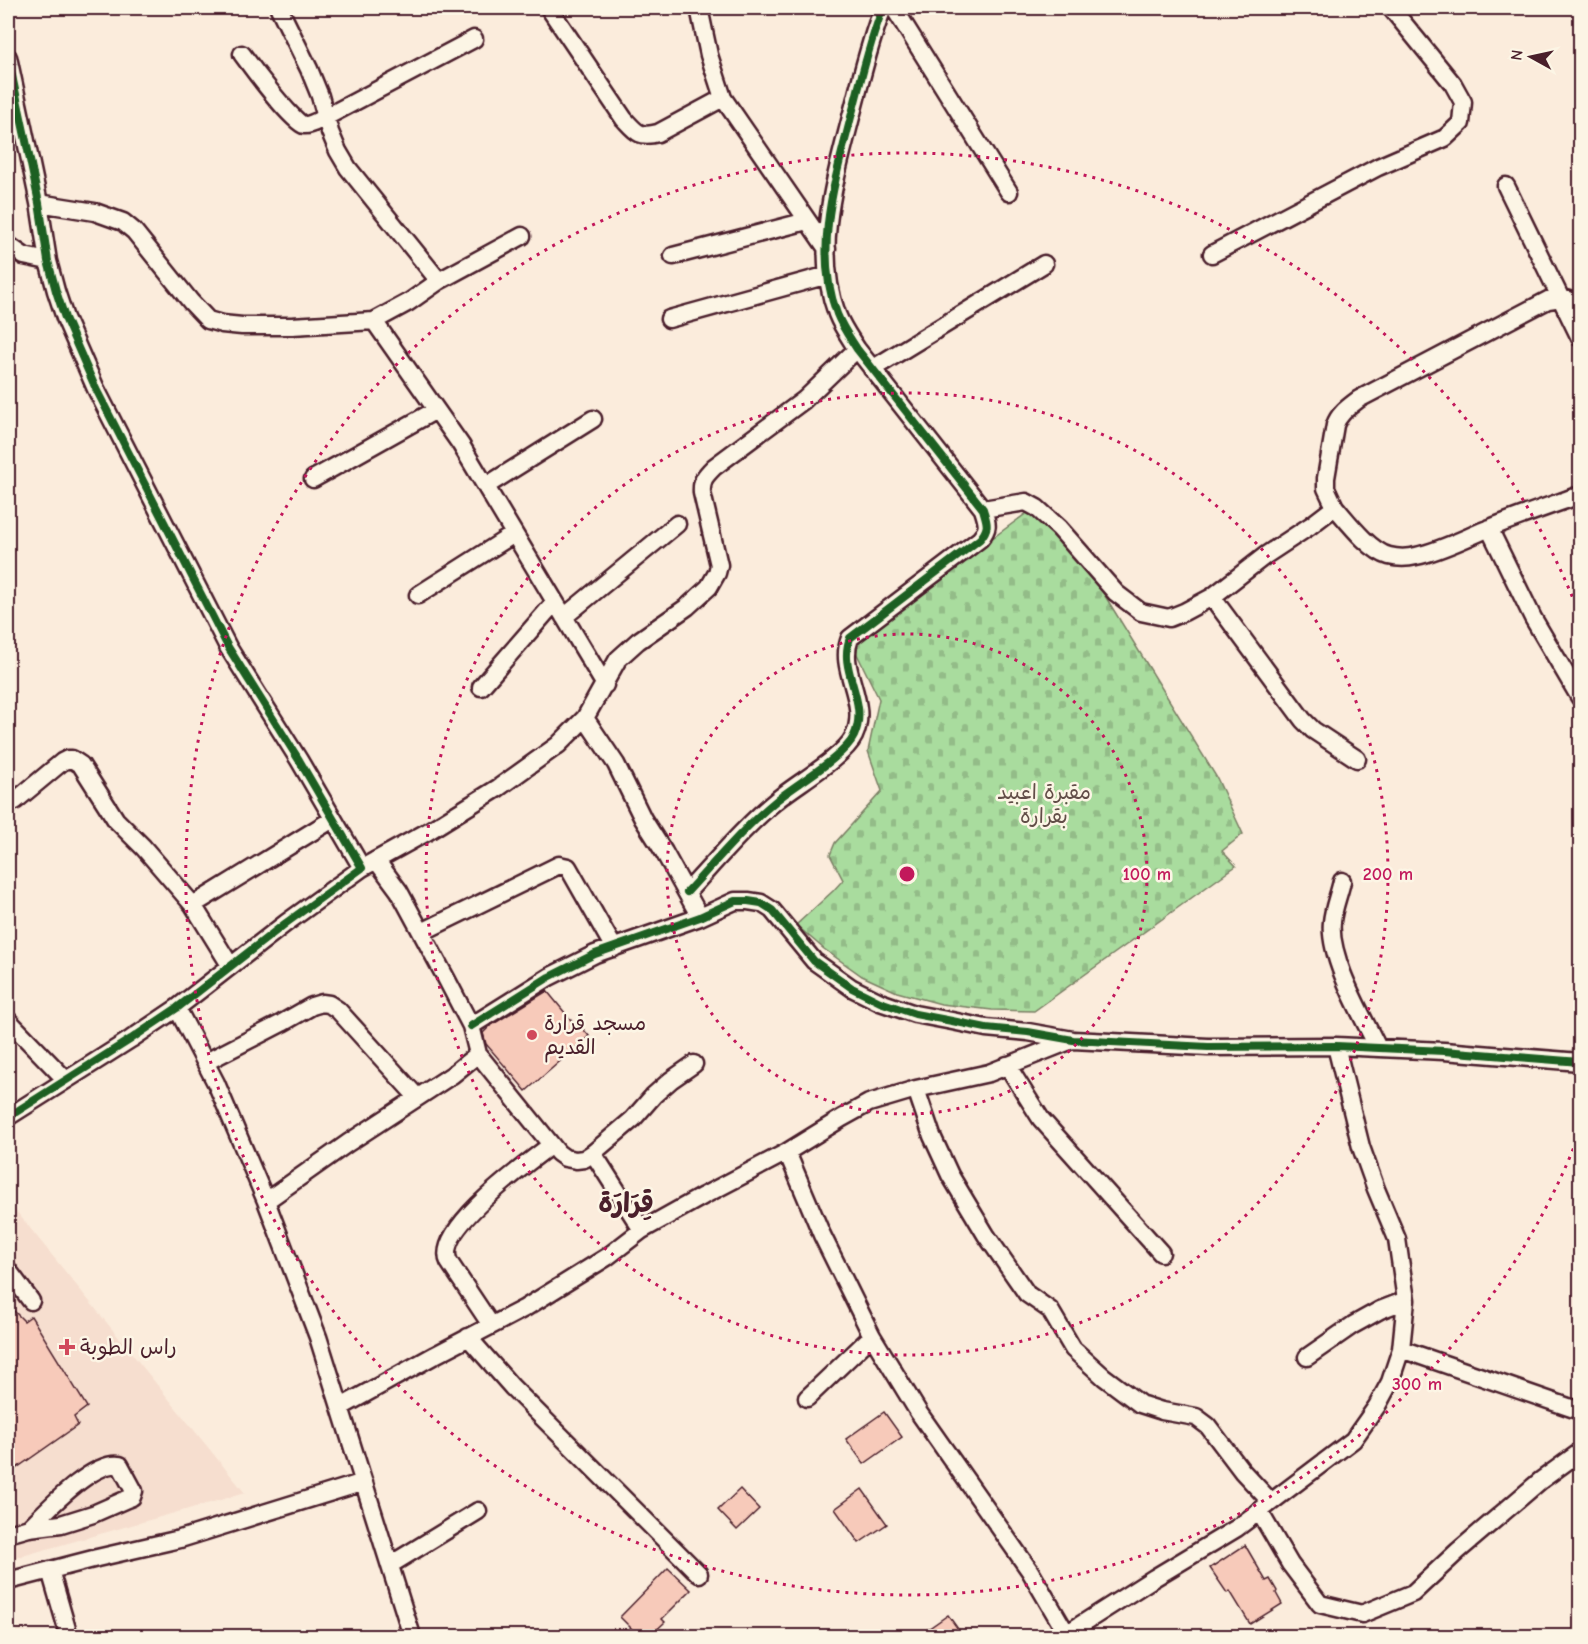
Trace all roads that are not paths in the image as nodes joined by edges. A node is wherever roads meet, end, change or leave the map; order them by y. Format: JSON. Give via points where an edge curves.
{"nodes":[{"id":1,"x":279,"y":8,"type":"edge"},
{"id":2,"x":549,"y":8,"type":"edge"},
{"id":3,"x":699,"y":8,"type":"edge"},
{"id":4,"x":883,"y":8,"type":"edge"},
{"id":5,"x":894,"y":8,"type":"edge"},
{"id":6,"x":1392,"y":8,"type":"edge"},
{"id":7,"x":474,"y":39,"type":"dead end"},
{"id":8,"x":242,"y":54,"type":"dead end"},
{"id":9,"x":8,"y":57,"type":"edge"},
{"id":10,"x":723,"y":98,"type":"junction"},
{"id":11,"x":326,"y":117,"type":"junction"},
{"id":12,"x":1506,"y":186,"type":"dead end"},
{"id":13,"x":1008,"y":192,"type":"dead end"},
{"id":14,"x":39,"y":203,"type":"junction"},
{"id":15,"x":807,"y":221,"type":"junction"},
{"id":16,"x":522,"y":236,"type":"dead end"},
{"id":17,"x":8,"y":245,"type":"edge"},
{"id":18,"x":827,"y":249,"type":"junction"},
{"id":19,"x":1212,"y":254,"type":"dead end"},
{"id":20,"x":673,"y":256,"type":"dead end"},
{"id":21,"x":48,"y":261,"type":"junction"},
{"id":22,"x":1044,"y":264,"type":"dead end"},
{"id":23,"x":828,"y":275,"type":"junction"},
{"id":24,"x":440,"y":281,"type":"junction"},
{"id":25,"x":1561,"y":298,"type":"junction"},
{"id":26,"x":1581,"y":303,"type":"edge"},
{"id":27,"x":669,"y":320,"type":"dead end"},
{"id":28,"x":374,"y":321,"type":"junction"},
{"id":29,"x":1581,"y":338,"type":"edge"},
{"id":30,"x":857,"y":349,"type":"junction"},
{"id":31,"x":872,"y":369,"type":"junction"},
{"id":32,"x":436,"y":410,"type":"junction"},
{"id":33,"x":593,"y":419,"type":"dead end"},
{"id":34,"x":313,"y":479,"type":"dead end"},
{"id":35,"x":486,"y":486,"type":"junction"},
{"id":36,"x":1581,"y":495,"type":"edge"},
{"id":37,"x":1335,"y":507,"type":"junction"},
{"id":38,"x":983,"y":509,"type":"junction"},
{"id":39,"x":677,"y":524,"type":"dead end"},
{"id":40,"x":1489,"y":528,"type":"junction"},
{"id":41,"x":514,"y":534,"type":"junction"},
{"id":42,"x":418,"y":595,"type":"dead end"},
{"id":43,"x":1212,"y":597,"type":"junction"},
{"id":44,"x":555,"y":602,"type":"junction"},
{"id":45,"x":564,"y":617,"type":"junction"},
{"id":46,"x":605,"y":685,"type":"junction"},
{"id":47,"x":482,"y":687,"type":"dead end"},
{"id":48,"x":1581,"y":698,"type":"edge"},
{"id":49,"x":585,"y":718,"type":"junction"},
{"id":50,"x":1357,"y":759,"type":"dead end"},
{"id":51,"x":15,"y":801,"type":"dead end"},
{"id":52,"x":333,"y":819,"type":"junction"},
{"id":53,"x":369,"y":864,"type":"junction"},
{"id":54,"x":1342,"y":881,"type":"dead end"},
{"id":55,"x":687,"y":892,"type":"junction"},
{"id":56,"x":193,"y":905,"type":"junction"},
{"id":57,"x":700,"y":917,"type":"junction"},
{"id":58,"x":422,"y":932,"type":"junction"},
{"id":59,"x":614,"y":948,"type":"junction"},
{"id":60,"x":230,"y":965,"type":"junction"},
{"id":61,"x":177,"y":1008,"type":"junction"},
{"id":62,"x":8,"y":1020,"type":"edge"},
{"id":63,"x":471,"y":1026,"type":"junction"},
{"id":64,"x":1073,"y":1040,"type":"junction"},
{"id":65,"x":1336,"y":1046,"type":"junction"},
{"id":66,"x":1378,"y":1048,"type":"junction"},
{"id":67,"x":478,"y":1054,"type":"junction"},
{"id":68,"x":206,"y":1062,"type":"junction"},
{"id":69,"x":1581,"y":1062,"type":"edge"},
{"id":70,"x":694,"y":1064,"type":"dead end"},
{"id":71,"x":1007,"y":1065,"type":"junction"},
{"id":72,"x":66,"y":1080,"type":"junction"},
{"id":73,"x":916,"y":1089,"type":"junction"},
{"id":74,"x":417,"y":1097,"type":"junction"},
{"id":75,"x":8,"y":1117,"type":"edge"},
{"id":76,"x":551,"y":1145,"type":"junction"},
{"id":77,"x":787,"y":1152,"type":"junction"},
{"id":78,"x":593,"y":1153,"type":"junction"},
{"id":79,"x":266,"y":1200,"type":"junction"},
{"id":80,"x":642,"y":1230,"type":"junction"},
{"id":81,"x":1161,"y":1253,"type":"dead end"},
{"id":82,"x":8,"y":1270,"type":"edge"},
{"id":83,"x":1406,"y":1300,"type":"junction"},
{"id":84,"x":31,"y":1301,"type":"dead end"},
{"id":85,"x":491,"y":1325,"type":"junction"},
{"id":86,"x":872,"y":1335,"type":"junction"},
{"id":87,"x":468,"y":1337,"type":"junction"},
{"id":88,"x":1401,"y":1349,"type":"junction"},
{"id":89,"x":1307,"y":1357,"type":"dead end"},
{"id":90,"x":807,"y":1398,"type":"dead end"},
{"id":91,"x":341,"y":1407,"type":"junction"},
{"id":92,"x":1581,"y":1411,"type":"edge"},
{"id":93,"x":1581,"y":1452,"type":"edge"},
{"id":94,"x":364,"y":1482,"type":"junction"},
{"id":95,"x":1265,"y":1506,"type":"junction"},
{"id":96,"x":478,"y":1511,"type":"dead end"},
{"id":97,"x":29,"y":1528,"type":"junction"},
{"id":98,"x":8,"y":1534,"type":"edge"},
{"id":99,"x":390,"y":1565,"type":"junction"},
{"id":100,"x":50,"y":1570,"type":"junction"},
{"id":101,"x":699,"y":1575,"type":"dead end"},
{"id":102,"x":8,"y":1581,"type":"edge"},
{"id":103,"x":69,"y":1636,"type":"edge"},
{"id":104,"x":412,"y":1636,"type":"edge"},
{"id":105,"x":1066,"y":1636,"type":"edge"}],
"edges":[{"from":1,"to":11,"type":"street","via":[[309,69]]},
{"from":2,"to":10,"type":"street","via":[[637,133],[658,133]]},
{"from":3,"to":10,"type":"street"},
{"from":4,"to":18,"type":"street","via":[[838,170]]},
{"from":5,"to":13,"type":"street"},
{"from":6,"to":19,"type":"street","via":[[1453,84],[1463,102],[1461,123],[1445,138],[1378,167]]},
{"from":7,"to":11,"type":"street"},
{"from":8,"to":11,"type":"street","via":[[302,124]]},
{"from":9,"to":14,"type":"street"},
{"from":10,"to":15,"type":"street"},
{"from":11,"to":24,"type":"street","via":[[348,168]]},
{"from":12,"to":25,"type":"street"},
{"from":14,"to":21,"type":"street"},
{"from":14,"to":28,"type":"street","via":[[95,212],[123,222],[208,320],[282,326]]},
{"from":15,"to":18,"type":"street"},
{"from":15,"to":20,"type":"street"},
{"from":16,"to":24,"type":"street"},
{"from":17,"to":21,"type":"street","via":[[24,256]]},
{"from":18,"to":23,"type":"street"},
{"from":21,"to":52,"type":"street","via":[[78,352],[147,489],[228,647]]},
{"from":22,"to":31,"type":"street"},
{"from":23,"to":27,"type":"street"},
{"from":23,"to":30,"type":"street","via":[[837,314]]},
{"from":24,"to":28,"type":"street"},
{"from":25,"to":26,"type":"street"},
{"from":25,"to":29,"type":"street"},
{"from":25,"to":37,"type":"street","via":[[1548,300],[1343,411],[1335,425],[1326,478]]},
{"from":28,"to":32,"type":"street"},
{"from":30,"to":31,"type":"street"},
{"from":30,"to":46,"type":"street","via":[[804,400],[704,477],[702,493],[718,559],[717,573],[699,597],[618,659]]},
{"from":31,"to":38,"type":"street"},
{"from":32,"to":34,"type":"street"},
{"from":32,"to":35,"type":"street"},
{"from":33,"to":35,"type":"street"},
{"from":35,"to":41,"type":"street"},
{"from":36,"to":40,"type":"street"},
{"from":37,"to":40,"type":"street","via":[[1376,550],[1394,557],[1416,556]]},
{"from":37,"to":43,"type":"street"},
{"from":38,"to":43,"type":"street","via":[[1026,502],[1037,508],[1116,593],[1141,612],[1169,618]]},
{"from":38,"to":55,"type":"street","via":[[988,526],[980,539],[849,638],[847,663],[858,702],[853,737],[840,752],[777,800]]},
{"from":39,"to":45,"type":"street"},
{"from":40,"to":48,"type":"street","via":[[1533,618]]},
{"from":41,"to":42,"type":"street"},
{"from":41,"to":44,"type":"street"},
{"from":43,"to":50,"type":"street","via":[[1303,720]]},
{"from":44,"to":45,"type":"street"},
{"from":44,"to":47,"type":"street"},
{"from":45,"to":46,"type":"street"},
{"from":46,"to":49,"type":"street"},
{"from":49,"to":53,"type":"street","via":[[558,745],[524,770]]},
{"from":49,"to":55,"type":"street","via":[[616,764],[643,819]]},
{"from":51,"to":56,"type":"street","via":[[62,762],[77,761],[116,820]]},
{"from":52,"to":53,"type":"street"},
{"from":52,"to":56,"type":"street"},
{"from":53,"to":58,"type":"street","via":[[399,891]]},
{"from":53,"to":60,"type":"street"},
{"from":54,"to":66,"type":"street","via":[[1332,921],[1332,940],[1338,964]]},
{"from":55,"to":57,"type":"street"},
{"from":56,"to":60,"type":"street"},
{"from":57,"to":59,"type":"street"},
{"from":57,"to":64,"type":"street","via":[[735,901],[761,903],[772,910],[814,961],[880,1002],[963,1024]]},
{"from":58,"to":59,"type":"street","via":[[559,864],[568,867]]},
{"from":58,"to":63,"type":"street"},
{"from":59,"to":63,"type":"street","via":[[549,977]]},
{"from":60,"to":61,"type":"street"},
{"from":61,"to":68,"type":"street"},
{"from":61,"to":72,"type":"street"},
{"from":62,"to":72,"type":"street"},
{"from":63,"to":67,"type":"street"},
{"from":64,"to":65,"type":"street","via":[[1208,1047]]},
{"from":64,"to":71,"type":"street"},
{"from":65,"to":66,"type":"street"},
{"from":65,"to":83,"type":"street","via":[[1361,1148],[1397,1239]]},
{"from":66,"to":69,"type":"street"},
{"from":67,"to":74,"type":"street"},
{"from":67,"to":76,"type":"street"},
{"from":68,"to":74,"type":"street","via":[[312,1006],[329,1004]]},
{"from":68,"to":79,"type":"street"},
{"from":70,"to":78,"type":"street","via":[[671,1080]]},
{"from":71,"to":73,"type":"street"},
{"from":71,"to":81,"type":"street","via":[[1041,1119]]},
{"from":72,"to":75,"type":"street"},
{"from":73,"to":77,"type":"street","via":[[869,1103]]},
{"from":73,"to":95,"type":"street","via":[[950,1174],[1027,1294],[1050,1310],[1073,1348],[1140,1404],[1196,1417],[1208,1426]]},
{"from":74,"to":79,"type":"street"},
{"from":76,"to":78,"type":"street","via":[[570,1160],[584,1159]]},
{"from":76,"to":85,"type":"street","via":[[489,1194],[449,1242],[449,1262]]},
{"from":77,"to":80,"type":"street"},
{"from":77,"to":86,"type":"street","via":[[822,1235]]},
{"from":78,"to":80,"type":"street"},
{"from":79,"to":91,"type":"street"},
{"from":80,"to":85,"type":"street","via":[[553,1291]]},
{"from":82,"to":84,"type":"street"},
{"from":83,"to":88,"type":"street"},
{"from":83,"to":89,"type":"street","via":[[1353,1325]]},
{"from":85,"to":87,"type":"street"},
{"from":86,"to":90,"type":"street"},
{"from":86,"to":105,"type":"street","via":[[925,1421],[1030,1571]]},
{"from":87,"to":91,"type":"street"},
{"from":87,"to":101,"type":"street"},
{"from":88,"to":92,"type":"street"},
{"from":88,"to":95,"type":"street","via":[[1390,1382],[1353,1440]]},
{"from":91,"to":94,"type":"street"},
{"from":93,"to":95,"type":"street","via":[[1540,1481],[1413,1593],[1362,1614],[1320,1604],[1290,1564]]},
{"from":94,"to":99,"type":"street"},
{"from":94,"to":100,"type":"street","via":[[180,1539]]},
{"from":95,"to":105,"type":"street","via":[[1237,1528]]},
{"from":96,"to":99,"type":"street"},
{"from":97,"to":97,"type":"street","via":[[70,1488],[104,1466],[120,1464],[134,1491],[132,1497],[93,1514]]},
{"from":97,"to":98,"type":"street"},
{"from":99,"to":104,"type":"street"},
{"from":100,"to":102,"type":"street"},
{"from":100,"to":103,"type":"street"}]}
